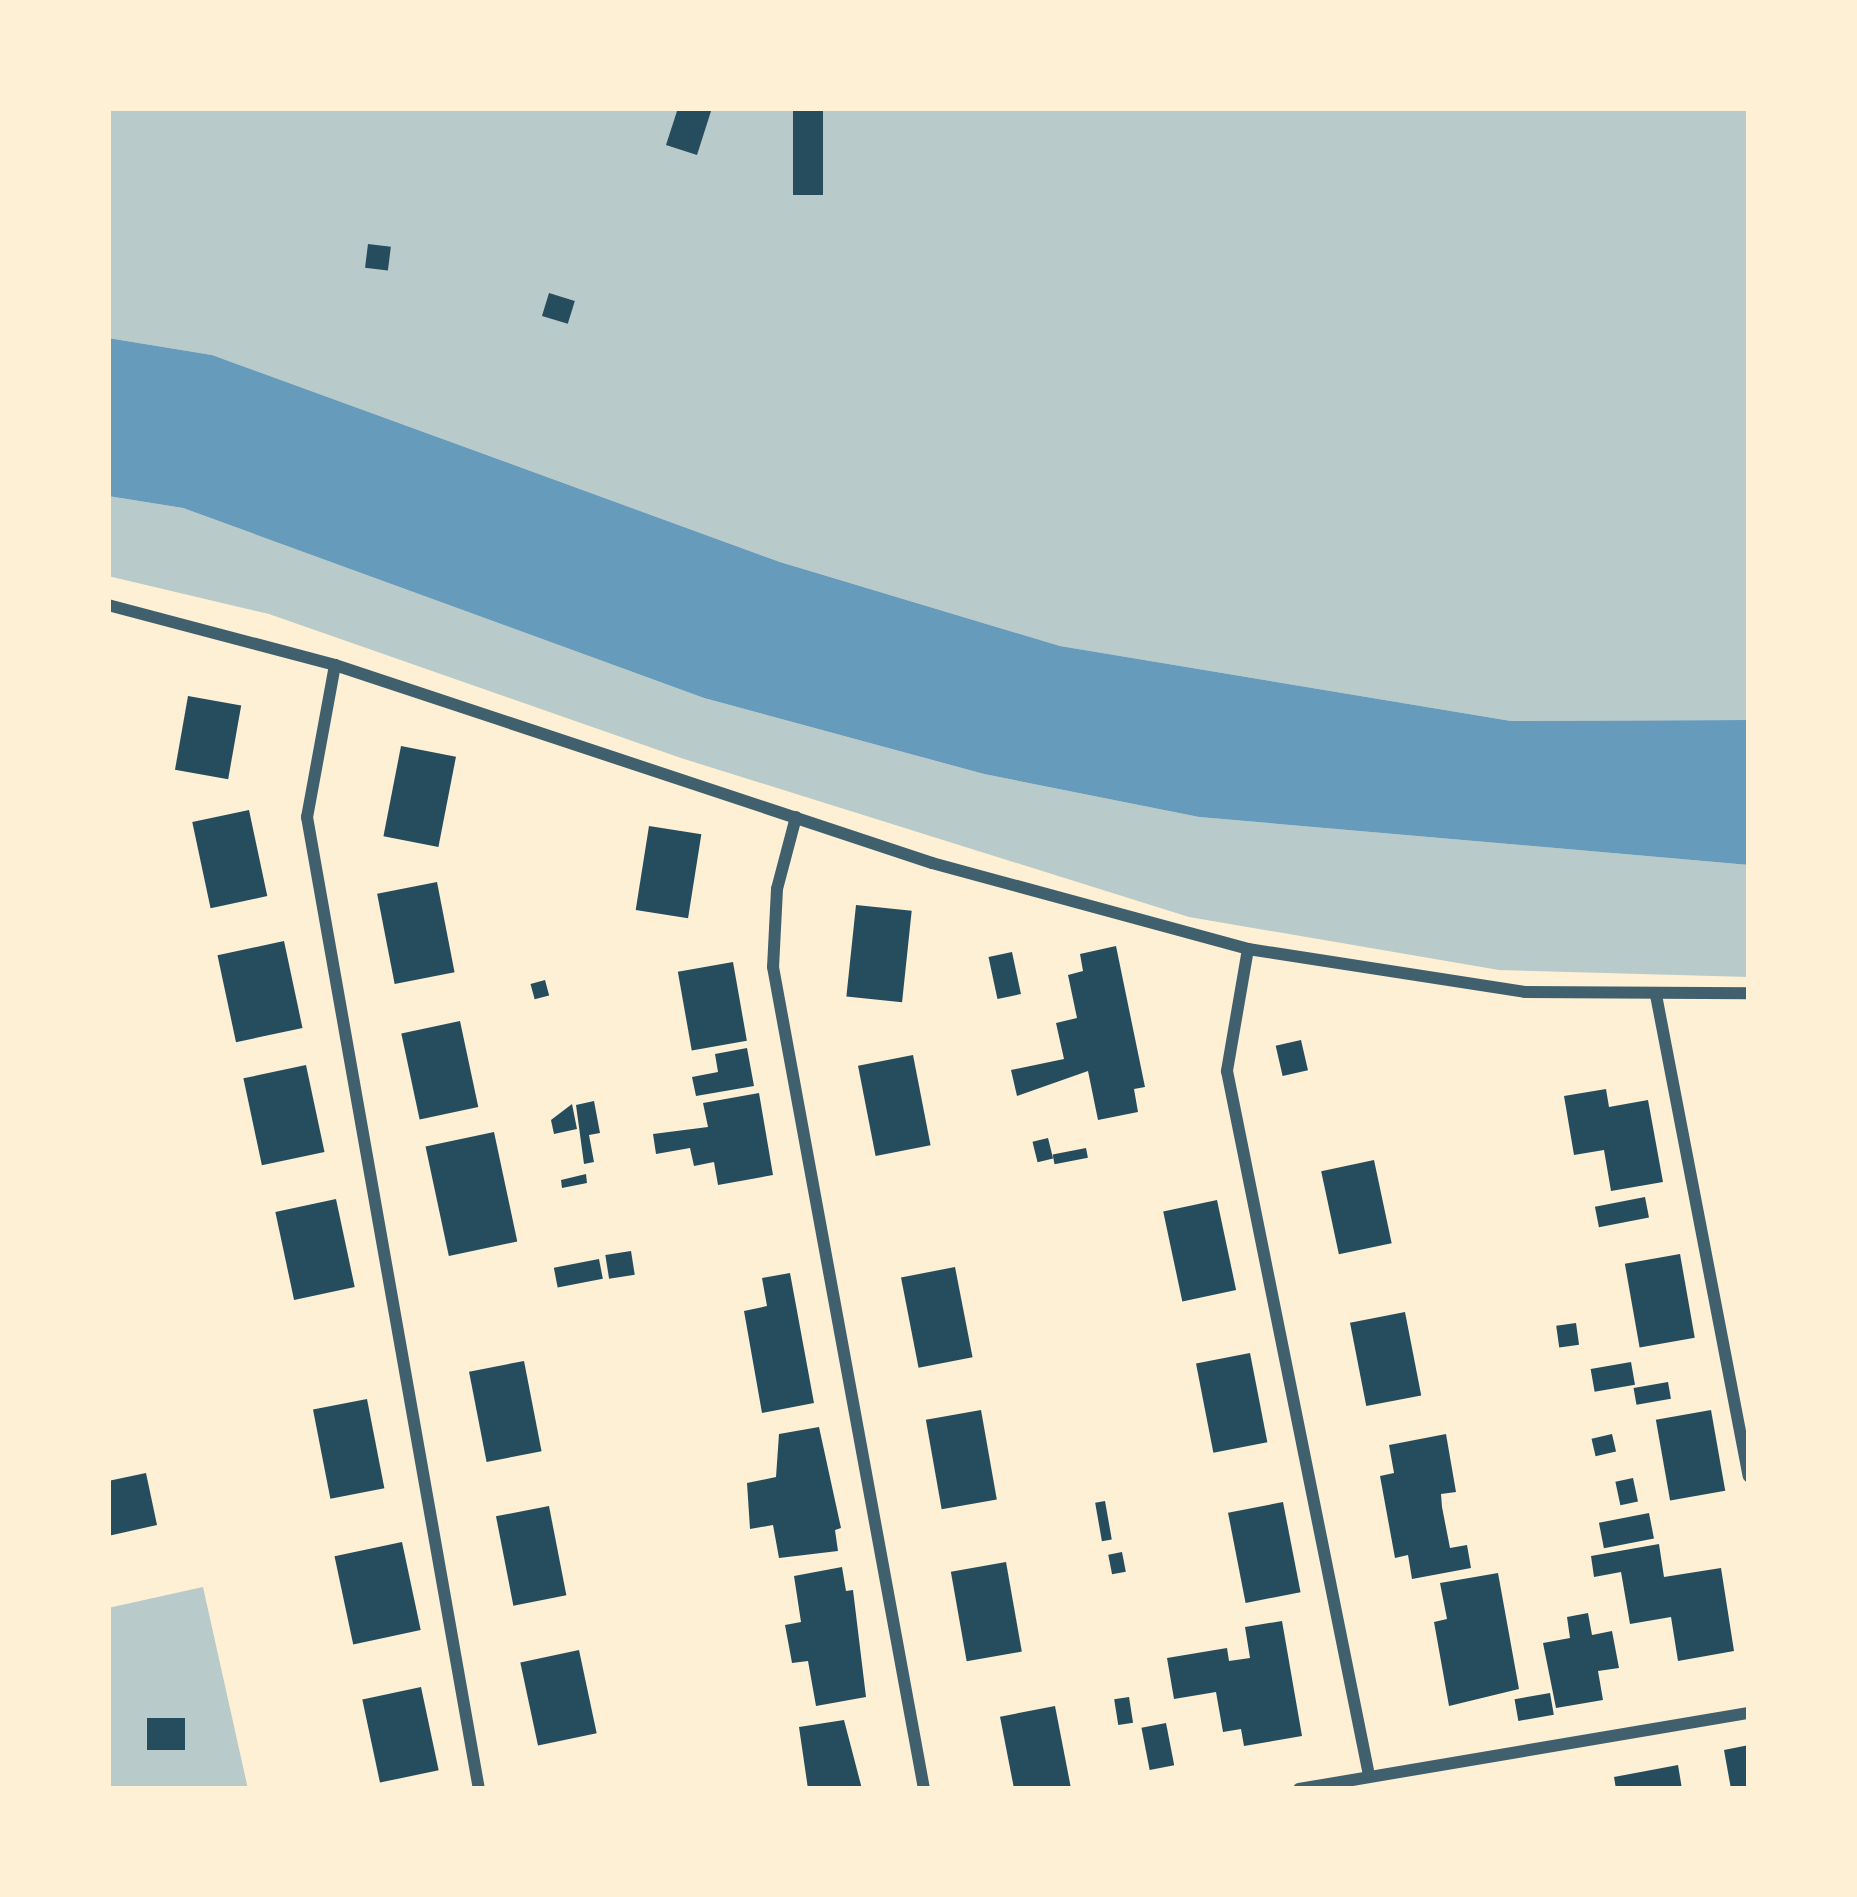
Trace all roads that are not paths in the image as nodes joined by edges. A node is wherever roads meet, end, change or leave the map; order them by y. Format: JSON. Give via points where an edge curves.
{"nodes":[{"id":1,"x":108,"y":605,"type":"edge"},
{"id":2,"x":335,"y":665,"type":"junction"},
{"id":3,"x":796,"y":817,"type":"junction"},
{"id":4,"x":1248,"y":949,"type":"junction"},
{"id":5,"x":1749,"y":994,"type":"edge"},
{"id":6,"x":1656,"y":995,"type":"junction"},
{"id":7,"x":1749,"y":1476,"type":"edge"},
{"id":8,"x":1749,"y":1713,"type":"edge"},
{"id":9,"x":1369,"y":1775,"type":"junction"},
{"id":10,"x":479,"y":1789,"type":"edge"},
{"id":11,"x":924,"y":1789,"type":"edge"},
{"id":12,"x":1299,"y":1789,"type":"edge"}],
"edges":[{"from":1,"to":2,"type":"street"},
{"from":2,"to":3,"type":"street"},
{"from":2,"to":10,"type":"street","via":[[308,817]]},
{"from":3,"to":4,"type":"street"},
{"from":3,"to":11,"type":"street","via":[[777,889],[773,967]]},
{"from":4,"to":6,"type":"street","via":[[1525,992]]},
{"from":4,"to":9,"type":"street","via":[[1227,1071]]},
{"from":5,"to":6,"type":"street"},
{"from":6,"to":7,"type":"street"},
{"from":8,"to":9,"type":"street"},
{"from":9,"to":12,"type":"street"}]}
